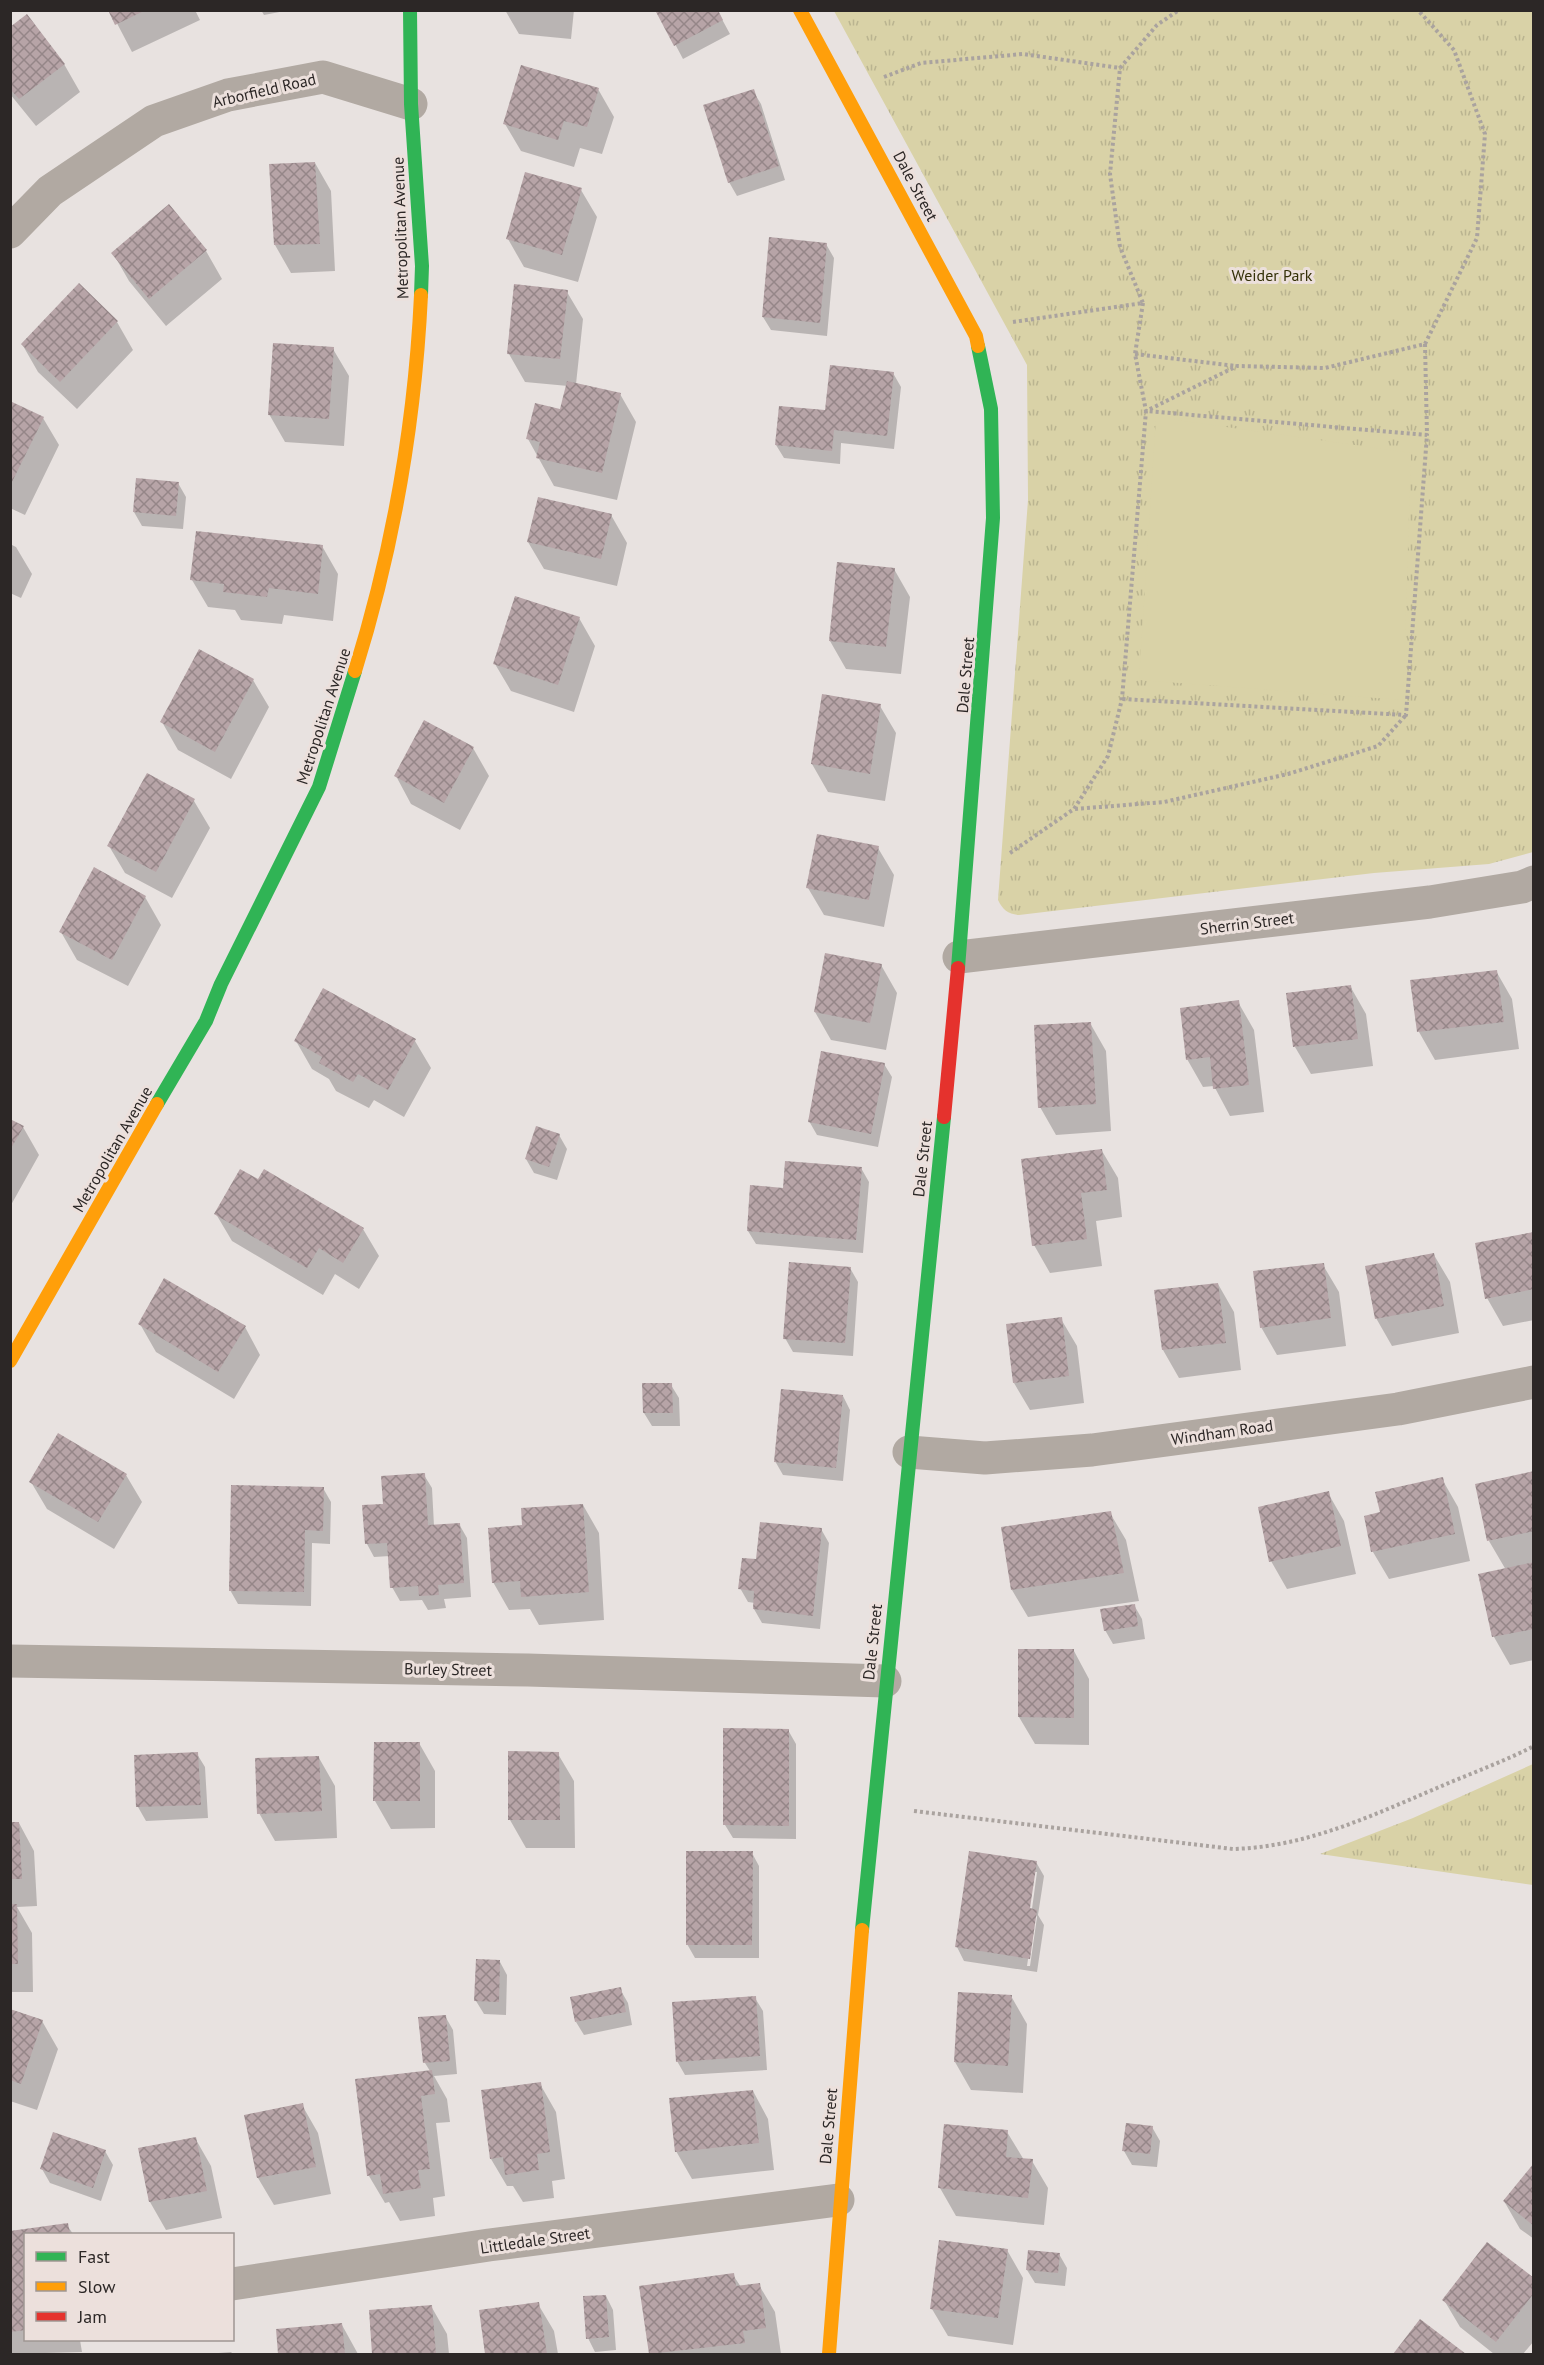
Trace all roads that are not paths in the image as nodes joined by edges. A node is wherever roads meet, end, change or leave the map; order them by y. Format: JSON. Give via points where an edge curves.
{"nodes":[{"id":1,"x":410,"y":10,"type":"edge"},
{"id":2,"x":800,"y":10,"type":"edge"},
{"id":3,"x":411,"y":104,"type":"junction"},
{"id":4,"x":10,"y":232,"type":"edge"},
{"id":5,"x":1533,"y":882,"type":"edge"},
{"id":6,"x":959,"y":957,"type":"junction"},
{"id":7,"x":10,"y":1361,"type":"edge"},
{"id":8,"x":1533,"y":1382,"type":"edge"},
{"id":9,"x":909,"y":1452,"type":"junction"},
{"id":10,"x":10,"y":1661,"type":"edge"},
{"id":11,"x":885,"y":1682,"type":"junction"},
{"id":12,"x":838,"y":2200,"type":"junction"},
{"id":13,"x":234,"y":2284,"type":"edge"},
{"id":14,"x":829,"y":2355,"type":"edge"}],
"edges":[{"from":1,"to":3,"type":"street","name":"Metropolitan Avenue"},
{"from":2,"to":6,"type":"street","name":"Dale Street","via":[[976,336],[987,373],[996,453]]},
{"from":3,"to":4,"type":"street","name":"Arborfield Road","via":[[323,77],[228,95],[154,121],[50,190]]},
{"from":3,"to":7,"type":"street","name":"Metropolitan Avenue","via":[[422,266],[417,375],[394,522],[366,636],[319,788],[206,1021]]},
{"from":5,"to":6,"type":"street","name":"Sherrin Street","via":[[1430,902]]},
{"from":6,"to":9,"type":"street","name":"Dale Street"},
{"from":8,"to":9,"type":"street","name":"Windham Road","via":[[1398,1409],[1092,1450],[985,1458]]},
{"from":9,"to":11,"type":"street","name":"Dale Street"},
{"from":10,"to":11,"type":"street","name":"Burley Street","via":[[528,1670]]},
{"from":11,"to":12,"type":"street","name":"Dale Street"},
{"from":12,"to":13,"type":"street","name":"Littledale Street"},
{"from":12,"to":14,"type":"street","name":"Dale Street"}]}
